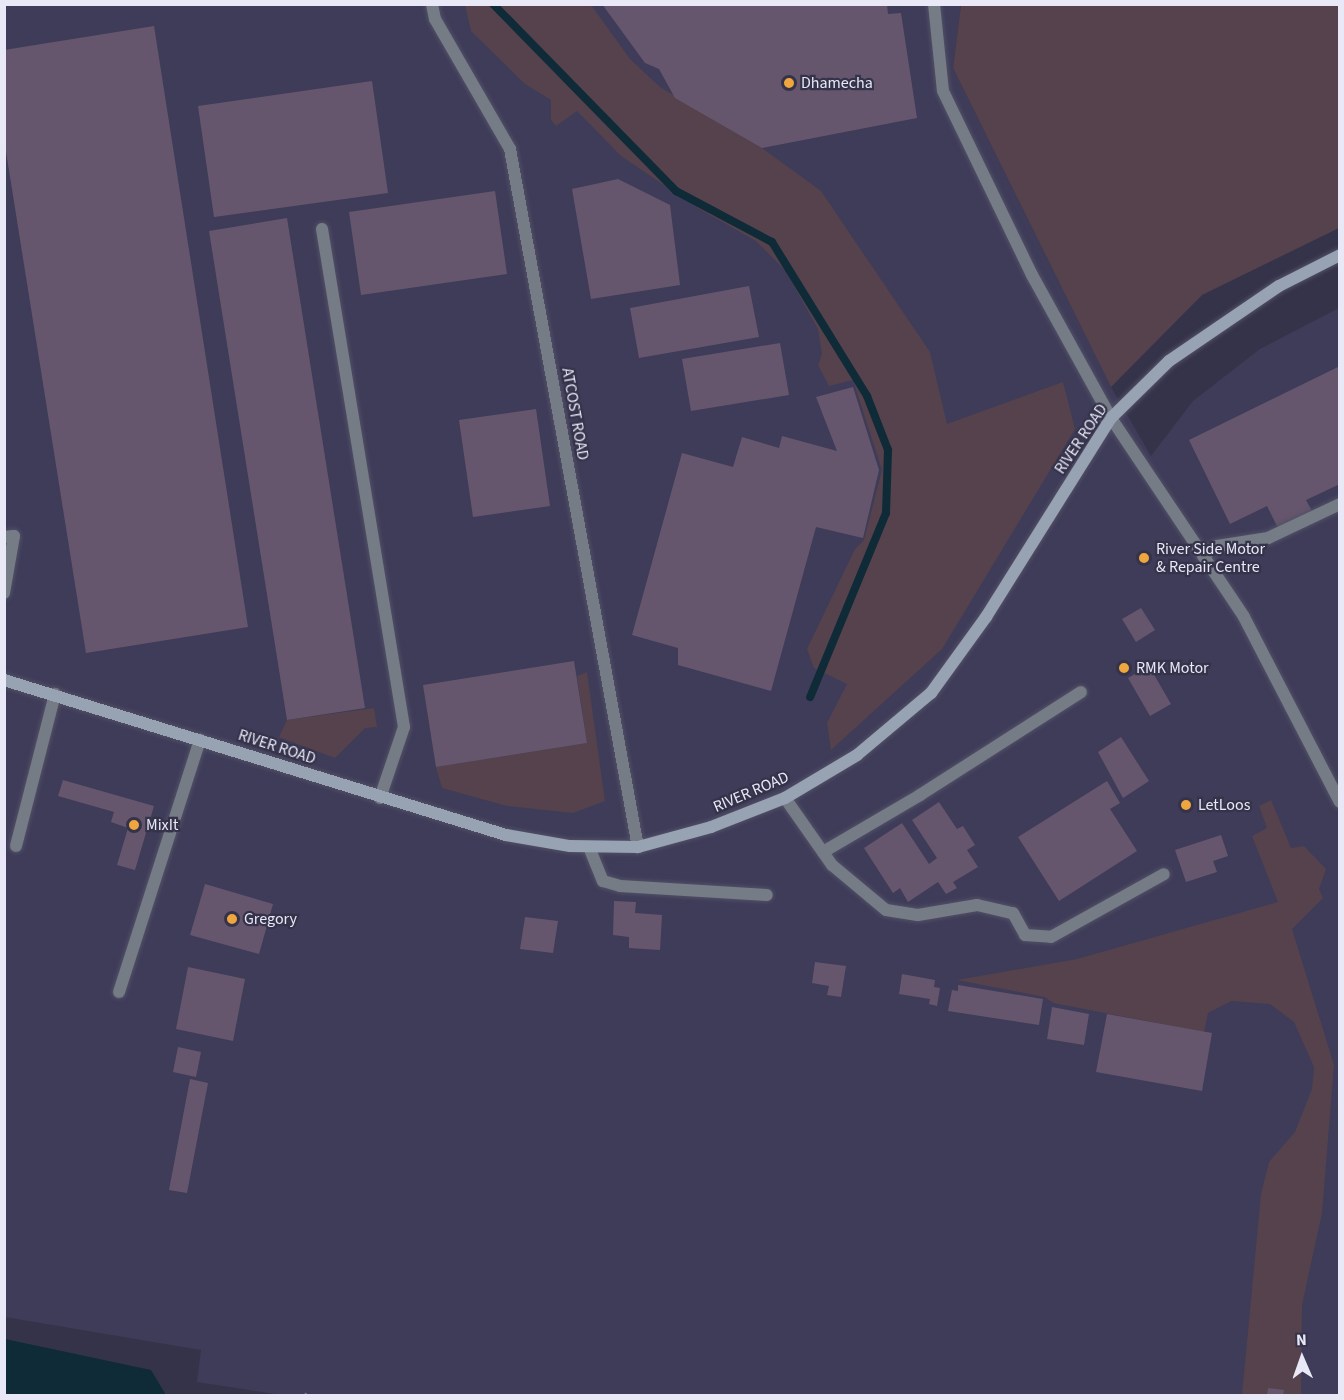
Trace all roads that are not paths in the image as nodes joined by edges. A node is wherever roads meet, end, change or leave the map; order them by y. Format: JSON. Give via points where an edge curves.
{"nodes":[{"id":1,"x":432,"y":4,"type":"edge"},
{"id":2,"x":934,"y":4,"type":"edge"},
{"id":3,"x":322,"y":229,"type":"dead end"},
{"id":4,"x":1340,"y":255,"type":"edge"},
{"id":5,"x":1111,"y":418,"type":"junction"},
{"id":6,"x":1340,"y":504,"type":"edge"},
{"id":7,"x":4,"y":537,"type":"edge"},
{"id":8,"x":1203,"y":556,"type":"junction"},
{"id":9,"x":4,"y":593,"type":"edge"},
{"id":10,"x":4,"y":680,"type":"edge"},
{"id":11,"x":1081,"y":692,"type":"dead end"},
{"id":12,"x":55,"y":694,"type":"junction"},
{"id":13,"x":200,"y":740,"type":"junction"},
{"id":14,"x":380,"y":798,"type":"junction"},
{"id":15,"x":786,"y":798,"type":"junction"},
{"id":16,"x":1340,"y":802,"type":"edge"},
{"id":17,"x":16,"y":846,"type":"dead end"},
{"id":18,"x":589,"y":847,"type":"junction"},
{"id":19,"x":638,"y":847,"type":"junction"},
{"id":20,"x":823,"y":852,"type":"junction"},
{"id":21,"x":1164,"y":874,"type":"dead end"},
{"id":22,"x":767,"y":895,"type":"dead end"},
{"id":23,"x":118,"y":992,"type":"dead end"}],
"edges":[{"from":1,"to":19,"type":"street","name":"ATCOST ROAD","via":[[435,19],[510,149]]},
{"from":2,"to":5,"type":"street","via":[[944,91],[1032,275]]},
{"from":3,"to":14,"type":"street","via":[[404,728]]},
{"from":4,"to":5,"type":"street","name":"RIVER ROAD","via":[[1279,286],[1169,361]]},
{"from":5,"to":8,"type":"street"},
{"from":5,"to":15,"type":"street","name":"RIVER ROAD","via":[[986,617],[931,693],[857,755]]},
{"from":6,"to":8,"type":"street","via":[[1268,538],[1216,546]]},
{"from":7,"to":9,"type":"street","via":[[14,536]]},
{"from":8,"to":16,"type":"street","via":[[1244,617]]},
{"from":10,"to":12,"type":"street","name":"RIVER ROAD"},
{"from":11,"to":20,"type":"street"},
{"from":12,"to":13,"type":"street","name":"RIVER ROAD"},
{"from":12,"to":17,"type":"street"},
{"from":13,"to":14,"type":"street","name":"RIVER ROAD"},
{"from":13,"to":23,"type":"street"},
{"from":14,"to":18,"type":"street","name":"RIVER ROAD","via":[[506,836]]},
{"from":15,"to":19,"type":"street","name":"RIVER ROAD","via":[[711,827]]},
{"from":15,"to":20,"type":"street"},
{"from":18,"to":19,"type":"street","name":"RIVER ROAD"},
{"from":18,"to":22,"type":"street","via":[[603,881],[620,886]]},
{"from":20,"to":21,"type":"street","via":[[832,865],[886,909],[918,915],[977,905],[1013,913],[1025,935],[1051,937]]}]}
